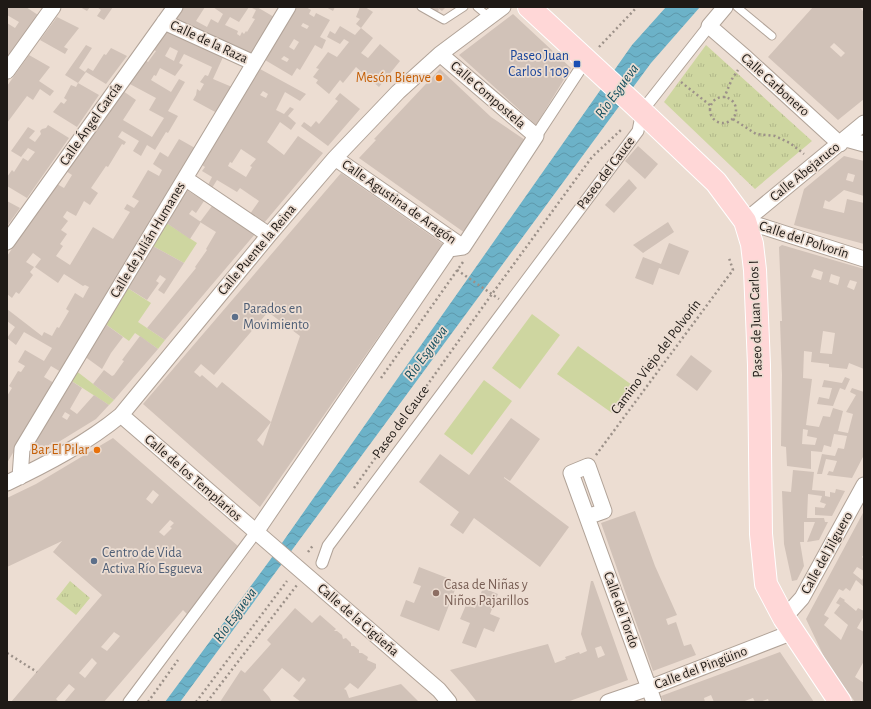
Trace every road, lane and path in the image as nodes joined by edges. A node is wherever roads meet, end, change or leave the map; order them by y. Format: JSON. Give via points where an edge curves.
{"nodes":[{"id":1,"x":53,"y":7,"type":"edge"},
{"id":2,"x":174,"y":7,"type":"edge"},
{"id":3,"x":288,"y":7,"type":"edge"},
{"id":4,"x":421,"y":7,"type":"edge"},
{"id":5,"x":464,"y":7,"type":"edge"},
{"id":6,"x":477,"y":7,"type":"edge"},
{"id":7,"x":503,"y":7,"type":"edge"},
{"id":8,"x":529,"y":7,"type":"edge"},
{"id":9,"x":637,"y":7,"type":"edge"},
{"id":10,"x":725,"y":7,"type":"edge"},
{"id":11,"x":737,"y":7,"type":"edge"},
{"id":12,"x":489,"y":17,"type":"junction"},
{"id":13,"x":164,"y":22,"type":"junction"},
{"id":14,"x":709,"y":26,"type":"junction"},
{"id":15,"x":772,"y":36,"type":"dead end"},
{"id":16,"x":440,"y":54,"type":"junction"},
{"id":17,"x":746,"y":58,"type":"junction"},
{"id":18,"x":586,"y":60,"type":"junction"},
{"id":19,"x":254,"y":63,"type":"junction"},
{"id":20,"x":7,"y":71,"type":"edge"},
{"id":21,"x":671,"y":74,"type":"junction"},
{"id":22,"x":724,"y":98,"type":"junction"},
{"id":23,"x":712,"y":106,"type":"junction"},
{"id":24,"x":638,"y":108,"type":"junction"},
{"id":25,"x":733,"y":119,"type":"junction"},
{"id":26,"x":864,"y":123,"type":"edge"},
{"id":27,"x":536,"y":136,"type":"junction"},
{"id":28,"x":843,"y":141,"type":"junction"},
{"id":29,"x":864,"y":144,"type":"edge"},
{"id":30,"x":335,"y":158,"type":"junction"},
{"id":31,"x":816,"y":163,"type":"junction"},
{"id":32,"x":186,"y":179,"type":"junction"},
{"id":33,"x":745,"y":221,"type":"junction"},
{"id":34,"x":269,"y":235,"type":"junction"},
{"id":35,"x":7,"y":242,"type":"edge"},
{"id":36,"x":463,"y":247,"type":"junction"},
{"id":37,"x":729,"y":258,"type":"dead end"},
{"id":38,"x":864,"y":259,"type":"edge"},
{"id":39,"x":458,"y":271,"type":"dead end"},
{"id":40,"x":492,"y":294,"type":"junction"},
{"id":41,"x":121,"y":415,"type":"junction"},
{"id":42,"x":588,"y":466,"type":"joint"},
{"id":43,"x":13,"y":480,"type":"edge"},
{"id":44,"x":864,"y":485,"type":"edge"},
{"id":45,"x":353,"y":489,"type":"dead end"},
{"id":46,"x":260,"y":536,"type":"junction"},
{"id":47,"x":317,"y":540,"type":"dead end"},
{"id":48,"x":308,"y":552,"type":"dead end"},
{"id":49,"x":322,"y":564,"type":"dead end"},
{"id":50,"x":287,"y":581,"type":"dead end"},
{"id":51,"x":294,"y":587,"type":"dead end"},
{"id":52,"x":789,"y":625,"type":"junction"},
{"id":53,"x":7,"y":653,"type":"edge"},
{"id":54,"x":37,"y":672,"type":"dead end"},
{"id":55,"x":651,"y":695,"type":"edge"},
{"id":56,"x":129,"y":702,"type":"edge"},
{"id":57,"x":196,"y":702,"type":"edge"},
{"id":58,"x":207,"y":702,"type":"edge"},
{"id":59,"x":449,"y":702,"type":"edge"},
{"id":60,"x":608,"y":702,"type":"edge"},
{"id":61,"x":840,"y":702,"type":"edge"}],
"edges":[{"from":1,"to":20,"type":"street"},
{"from":2,"to":13,"type":"street","name":"Calle Ángel García"},
{"from":3,"to":19,"type":"street","name":"Calle de Julián Humanes"},
{"from":4,"to":5,"type":"lane","via":[[444,20]]},
{"from":6,"to":12,"type":"lane"},
{"from":7,"to":12,"type":"street","name":"Calle Puente la Reina"},
{"from":8,"to":18,"type":"main road","name":"Paseo de Juan Carlos I"},
{"from":9,"to":18,"type":"path"},
{"from":10,"to":14,"type":"street"},
{"from":11,"to":15,"type":"lane"},
{"from":12,"to":16,"type":"street","name":"Calle Puente la Reina"},
{"from":13,"to":19,"type":"street","name":"Calle de la Raza"},
{"from":13,"to":35,"type":"street","name":"Calle Ángel García"},
{"from":14,"to":17,"type":"street","name":"Calle Carbonero"},
{"from":14,"to":21,"type":"street"},
{"from":16,"to":27,"type":"street","name":"Calle Compostela"},
{"from":16,"to":30,"type":"street","name":"Calle Puente la Reina","via":[[398,92]]},
{"from":17,"to":22,"type":"path","via":[[732,78]]},
{"from":17,"to":28,"type":"street","name":"Calle Carbonero"},
{"from":18,"to":24,"type":"main road","name":"Paseo de Juan Carlos I"},
{"from":18,"to":27,"type":"street"},
{"from":19,"to":32,"type":"street","name":"Calle de Julián Humanes"},
{"from":21,"to":23,"type":"path"},
{"from":21,"to":24,"type":"street"},
{"from":22,"to":23,"type":"path","via":[[717,99]]},
{"from":22,"to":25,"type":"path","via":[[732,100],[735,104],[736,115]]},
{"from":23,"to":25,"type":"path","via":[[711,114],[717,122],[728,122]]},
{"from":24,"to":33,"type":"main road","name":"Paseo de Juan Carlos I","via":[[716,182]]},
{"from":24,"to":40,"type":"path","name":"Paseo del Cauce","via":[[592,156]]},
{"from":24,"to":49,"type":"street","name":"Paseo del Cauce","via":[[638,131],[328,546]]},
{"from":25,"to":31,"type":"path","via":[[756,134],[775,136],[790,143]]},
{"from":26,"to":28,"type":"street","name":"Calle Abejaruco"},
{"from":27,"to":36,"type":"street"},
{"from":28,"to":29,"type":"street","name":"Calle Carbonero"},
{"from":28,"to":31,"type":"street","name":"Calle Abejaruco"},
{"from":30,"to":34,"type":"street","name":"Calle Puente la Reina"},
{"from":30,"to":36,"type":"street","name":"Calle Agustina de Aragón"},
{"from":31,"to":33,"type":"street","name":"Calle Abejaruco"},
{"from":32,"to":34,"type":"street"},
{"from":32,"to":43,"type":"street","name":"Calle de Julián Humanes","via":[[22,449]]},
{"from":33,"to":38,"type":"street","name":"Calle del Polvorín"},
{"from":33,"to":52,"type":"main road","name":"Paseo de Juan Carlos I","via":[[756,270],[761,534],[766,584]]},
{"from":34,"to":41,"type":"street","name":"Calle Puente la Reina"},
{"from":36,"to":46,"type":"street","via":[[449,249]]},
{"from":37,"to":42,"type":"path","name":"Camino Viejo del Polvorín","via":[[733,270]]},
{"from":39,"to":40,"type":"path"},
{"from":40,"to":45,"type":"path","name":"Paseo del Cauce"},
{"from":41,"to":43,"type":"street","name":"Calle Puente la Reina","via":[[60,456]]},
{"from":41,"to":46,"type":"street","name":"Calle de los Templarios"},
{"from":42,"to":55,"type":"street","name":"Calle del Tordo","via":[[604,511],[587,517]]},
{"from":44,"to":52,"type":"street","name":"Calle del Jilguero"},
{"from":46,"to":56,"type":"street"},
{"from":46,"to":59,"type":"street","name":"Calle de la Cigüeña"},
{"from":47,"to":48,"type":"path"},
{"from":50,"to":57,"type":"path"},
{"from":51,"to":58,"type":"path"},
{"from":52,"to":55,"type":"street","name":"Calle del Pingüino"},
{"from":52,"to":61,"type":"main road","name":"Paseo de Juan Carlos I"},
{"from":53,"to":54,"type":"path"},
{"from":55,"to":60,"type":"street","name":"Calle del Pingüino"}]}
